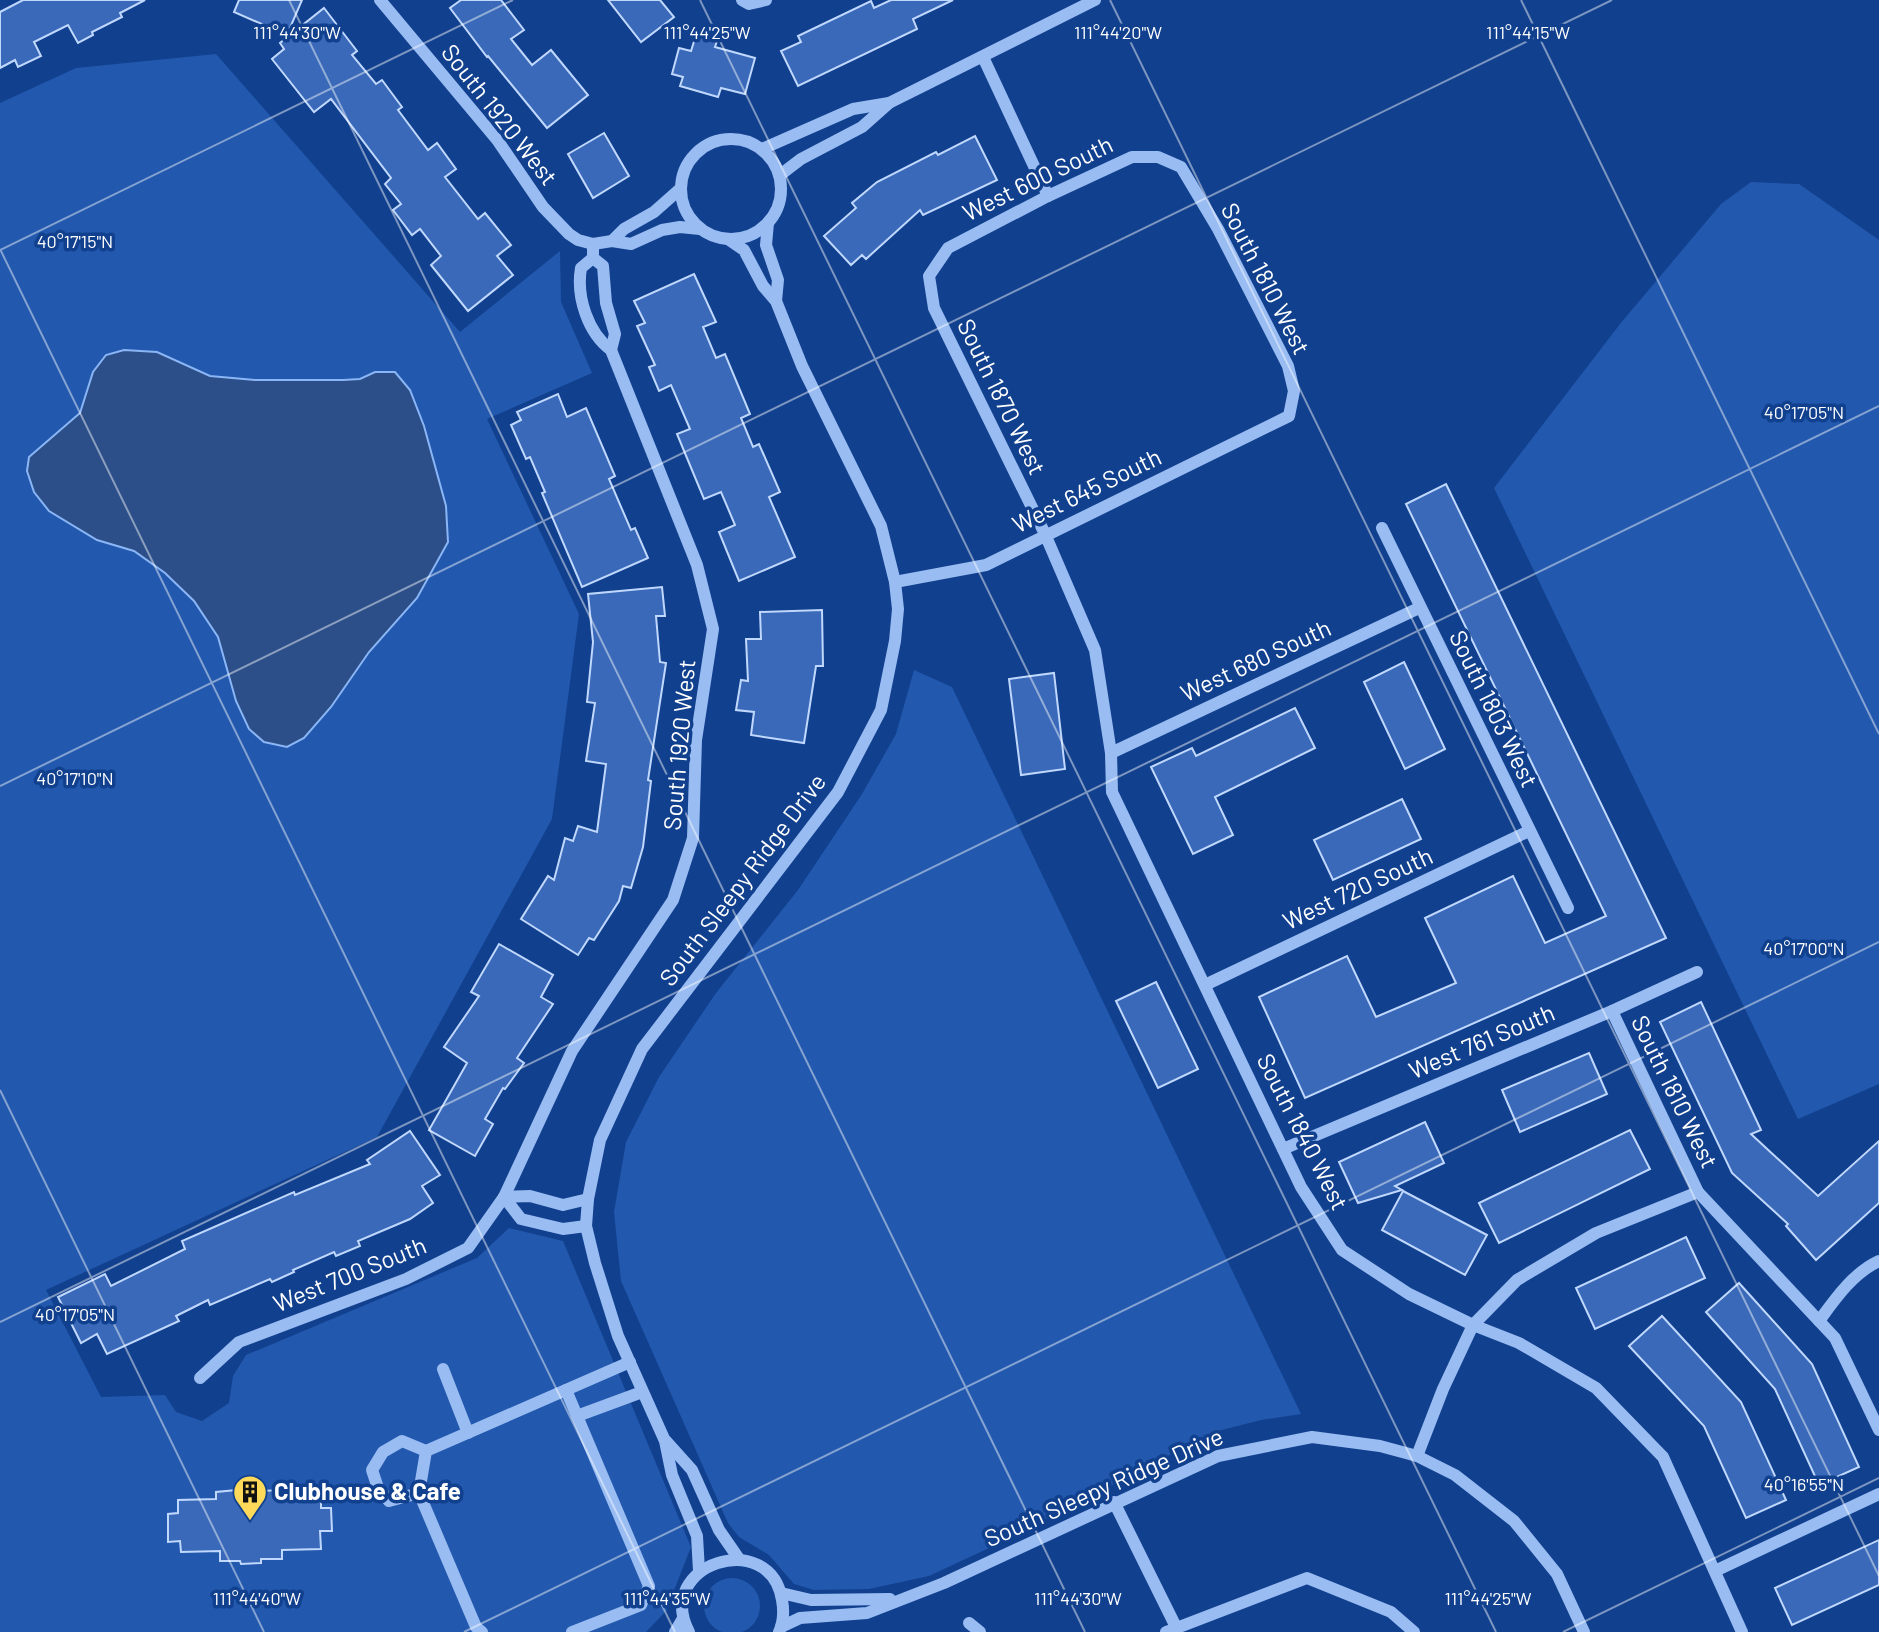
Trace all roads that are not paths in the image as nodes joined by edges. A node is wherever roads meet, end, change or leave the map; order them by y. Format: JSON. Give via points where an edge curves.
{"nodes":[{"id":1,"x":380,"y":0,"type":"edge"},
{"id":2,"x":766,"y":0,"type":"edge"},
{"id":3,"x":1095,"y":0,"type":"edge"},
{"id":4,"x":746,"y":2,"type":"edge"},
{"id":5,"x":983,"y":57,"type":"junction"},
{"id":6,"x":889,"y":103,"type":"junction"},
{"id":7,"x":762,"y":149,"type":"junction"},
{"id":8,"x":1181,"y":167,"type":"joint"},
{"id":9,"x":780,"y":175,"type":"junction"},
{"id":10,"x":680,"y":189,"type":"junction"},
{"id":11,"x":1048,"y":196,"type":"junction"},
{"id":12,"x":768,"y":223,"type":"junction"},
{"id":13,"x":700,"y":229,"type":"junction"},
{"id":14,"x":728,"y":239,"type":"junction"},
{"id":15,"x":612,"y":241,"type":"junction"},
{"id":16,"x":593,"y":244,"type":"junction"},
{"id":17,"x":593,"y":258,"type":"junction"},
{"id":18,"x":929,"y":276,"type":"joint"},
{"id":19,"x":776,"y":301,"type":"junction"},
{"id":20,"x":611,"y":350,"type":"junction"},
{"id":21,"x":1289,"y":416,"type":"joint"},
{"id":22,"x":1382,"y":528,"type":"dead end"},
{"id":23,"x":1045,"y":534,"type":"junction"},
{"id":24,"x":895,"y":582,"type":"junction"},
{"id":25,"x":1419,"y":608,"type":"junction"},
{"id":26,"x":1111,"y":753,"type":"junction"},
{"id":27,"x":1529,"y":831,"type":"junction"},
{"id":28,"x":1568,"y":908,"type":"dead end"},
{"id":29,"x":1697,"y":972,"type":"dead end"},
{"id":30,"x":1205,"y":985,"type":"junction"},
{"id":31,"x":1612,"y":1011,"type":"junction"},
{"id":32,"x":1283,"y":1149,"type":"junction"},
{"id":33,"x":1699,"y":1192,"type":"junction"},
{"id":34,"x":504,"y":1197,"type":"junction"},
{"id":35,"x":588,"y":1199,"type":"junction"},
{"id":36,"x":586,"y":1226,"type":"junction"},
{"id":37,"x":1879,"y":1261,"type":"edge"},
{"id":38,"x":1819,"y":1321,"type":"junction"},
{"id":39,"x":1473,"y":1325,"type":"junction"},
{"id":40,"x":630,"y":1362,"type":"junction"},
{"id":41,"x":443,"y":1369,"type":"dead end"},
{"id":42,"x":200,"y":1378,"type":"dead end"},
{"id":43,"x":566,"y":1391,"type":"junction"},
{"id":44,"x":642,"y":1392,"type":"junction"},
{"id":45,"x":577,"y":1416,"type":"junction"},
{"id":46,"x":1879,"y":1430,"type":"edge"},
{"id":47,"x":468,"y":1433,"type":"junction"},
{"id":48,"x":665,"y":1441,"type":"junction"},
{"id":49,"x":426,"y":1451,"type":"junction"},
{"id":50,"x":1417,"y":1456,"type":"junction"},
{"id":51,"x":419,"y":1493,"type":"junction"},
{"id":52,"x":1879,"y":1494,"type":"edge"},
{"id":53,"x":1114,"y":1502,"type":"junction"},
{"id":54,"x":739,"y":1559,"type":"junction"},
{"id":55,"x":699,"y":1571,"type":"junction"},
{"id":56,"x":1715,"y":1572,"type":"junction"},
{"id":57,"x":780,"y":1593,"type":"junction"},
{"id":58,"x":898,"y":1599,"type":"junction"},
{"id":59,"x":682,"y":1619,"type":"junction"},
{"id":60,"x":969,"y":1623,"type":"dead end"},
{"id":61,"x":1171,"y":1629,"type":"edge"},
{"id":62,"x":780,"y":1630,"type":"edge"},
{"id":63,"x":482,"y":1632,"type":"edge"},
{"id":64,"x":572,"y":1632,"type":"edge"},
{"id":65,"x":675,"y":1632,"type":"edge"},
{"id":66,"x":689,"y":1632,"type":"edge"},
{"id":67,"x":980,"y":1632,"type":"edge"},
{"id":68,"x":1414,"y":1632,"type":"edge"},
{"id":69,"x":1584,"y":1632,"type":"edge"},
{"id":70,"x":1742,"y":1632,"type":"edge"}],
"edges":[{"from":1,"to":16,"type":"street","name":"South 1920 West","via":[[498,141],[555,221],[578,240]]},
{"from":2,"to":4,"type":"street"},
{"from":3,"to":5,"type":"street"},
{"from":5,"to":6,"type":"street"},
{"from":5,"to":11,"type":"street"},
{"from":6,"to":7,"type":"street","via":[[853,109]]},
{"from":6,"to":9,"type":"street","via":[[862,128]]},
{"from":7,"to":9,"type":"street"},
{"from":7,"to":10,"type":"street","via":[[736,138],[718,140],[692,156]]},
{"from":8,"to":11,"type":"street","name":"West 600 South","via":[[1158,157],[1132,157]]},
{"from":8,"to":21,"type":"street","name":"South 1810 West","via":[[1219,229],[1288,366],[1294,391]]},
{"from":9,"to":12,"type":"street","via":[[782,192]]},
{"from":10,"to":13,"type":"street","via":[[688,216]]},
{"from":10,"to":15,"type":"street"},
{"from":11,"to":18,"type":"street","name":"West 600 South","via":[[947,247]]},
{"from":12,"to":14,"type":"street","via":[[754,234]]},
{"from":12,"to":19,"type":"street","name":"South Sleepy Ridge Drive","via":[[766,245],[778,280]]},
{"from":13,"to":14,"type":"street"},
{"from":13,"to":15,"type":"street","via":[[662,230],[631,244]]},
{"from":14,"to":19,"type":"street","name":"South Sleepy Ridge Drive","via":[[744,250]]},
{"from":15,"to":16,"type":"street"},
{"from":16,"to":17,"type":"street","name":"South 1920 West"},
{"from":17,"to":20,"type":"street","name":"South 1920 West","via":[[603,266],[614,334]]},
{"from":17,"to":20,"type":"street","name":"South 1920 West","via":[[581,268],[580,293],[598,340]]},
{"from":18,"to":23,"type":"street","name":"South 1870 West","via":[[934,308]]},
{"from":19,"to":24,"type":"street","name":"South Sleepy Ridge Drive","via":[[802,366],[881,526]]},
{"from":20,"to":34,"type":"street","name":"South 1920 West","via":[[697,565],[713,629],[696,740],[693,838],[673,900],[572,1051]]},
{"from":21,"to":23,"type":"street","name":"West 645 South"},
{"from":22,"to":25,"type":"street","name":"South 1803 West"},
{"from":23,"to":24,"type":"street","name":"West 645 South","via":[[986,565]]},
{"from":23,"to":26,"type":"street","name":"South 1840 West","via":[[1095,650]]},
{"from":24,"to":35,"type":"street","name":"South Sleepy Ridge Drive","via":[[895,641],[881,710],[838,792],[642,1049],[600,1140]]},
{"from":25,"to":26,"type":"street","name":"West 680 South"},
{"from":25,"to":27,"type":"street","name":"South 1803 West"},
{"from":26,"to":30,"type":"street","name":"South 1840 West","via":[[1112,792]]},
{"from":27,"to":28,"type":"street","name":"South 1803 West"},
{"from":27,"to":30,"type":"street","name":"West 720 South"},
{"from":29,"to":31,"type":"street","name":"West 761 South"},
{"from":30,"to":32,"type":"street","name":"South 1840 West"},
{"from":31,"to":32,"type":"street","name":"West 761 South"},
{"from":31,"to":33,"type":"street","name":"South 1810 West"},
{"from":32,"to":39,"type":"street","name":"South 1840 West","via":[[1301,1187],[1342,1250],[1409,1294]]},
{"from":33,"to":38,"type":"street","name":"South 1810 West"},
{"from":33,"to":39,"type":"street","via":[[1596,1233],[1517,1280]]},
{"from":34,"to":35,"type":"street","via":[[530,1196],[563,1205]]},
{"from":34,"to":36,"type":"street","via":[[521,1219],[563,1229]]},
{"from":34,"to":42,"type":"street","name":"West 700 South","via":[[468,1248],[406,1279],[239,1342]]},
{"from":35,"to":36,"type":"street","name":"South Sleepy Ridge Drive"},
{"from":36,"to":40,"type":"street","name":"South Sleepy Ridge Drive"},
{"from":37,"to":38,"type":"street","via":[[1842,1290]]},
{"from":38,"to":46,"type":"street","name":"South 1810 West","via":[[1835,1338]]},
{"from":39,"to":50,"type":"street"},
{"from":39,"to":56,"type":"street","name":"South 1840 West","via":[[1519,1343],[1606,1398],[1663,1457]]},
{"from":40,"to":43,"type":"street"},
{"from":40,"to":44,"type":"street","name":"South Sleepy Ridge Drive"},
{"from":41,"to":47,"type":"street"},
{"from":43,"to":45,"type":"street"},
{"from":43,"to":47,"type":"street"},
{"from":44,"to":45,"type":"street"},
{"from":44,"to":48,"type":"street","name":"South Sleepy Ridge Drive"},
{"from":45,"to":64,"type":"street","via":[[649,1586],[641,1605]]},
{"from":47,"to":49,"type":"street"},
{"from":48,"to":54,"type":"street","name":"South Sleepy Ridge Drive","via":[[692,1470],[719,1530]]},
{"from":48,"to":55,"type":"street","name":"South Sleepy Ridge Drive","via":[[672,1475],[697,1536]]},
{"from":49,"to":51,"type":"street"},
{"from":49,"to":51,"type":"street","via":[[402,1441],[383,1452],[372,1469],[378,1488],[389,1501]]},
{"from":50,"to":53,"type":"street","name":"South Sleepy Ridge Drive","via":[[1312,1437],[1218,1456]]},
{"from":50,"to":69,"type":"street","name":"South Sleepy Ridge Drive","via":[[1455,1475],[1514,1521],[1557,1574]]},
{"from":51,"to":63,"type":"street"},
{"from":52,"to":56,"type":"street"},
{"from":53,"to":58,"type":"street","name":"South Sleepy Ridge Drive","via":[[944,1583]]},
{"from":53,"to":61,"type":"street"},
{"from":54,"to":55,"type":"street","via":[[715,1562]]},
{"from":54,"to":57,"type":"street","via":[[770,1575]]},
{"from":55,"to":59,"type":"street","via":[[682,1601]]},
{"from":56,"to":70,"type":"street","name":"South 1840 West"},
{"from":57,"to":58,"type":"street","name":"South Sleepy Ridge Drive","via":[[811,1600]]},
{"from":57,"to":62,"type":"street","via":[[784,1613]]},
{"from":58,"to":62,"type":"street","name":"South Sleepy Ridge Drive","via":[[866,1613],[800,1618]]},
{"from":59,"to":65,"type":"street"},
{"from":59,"to":66,"type":"street"},
{"from":60,"to":67,"type":"street"},
{"from":61,"to":68,"type":"street","via":[[1307,1578],[1391,1612]]}]}
